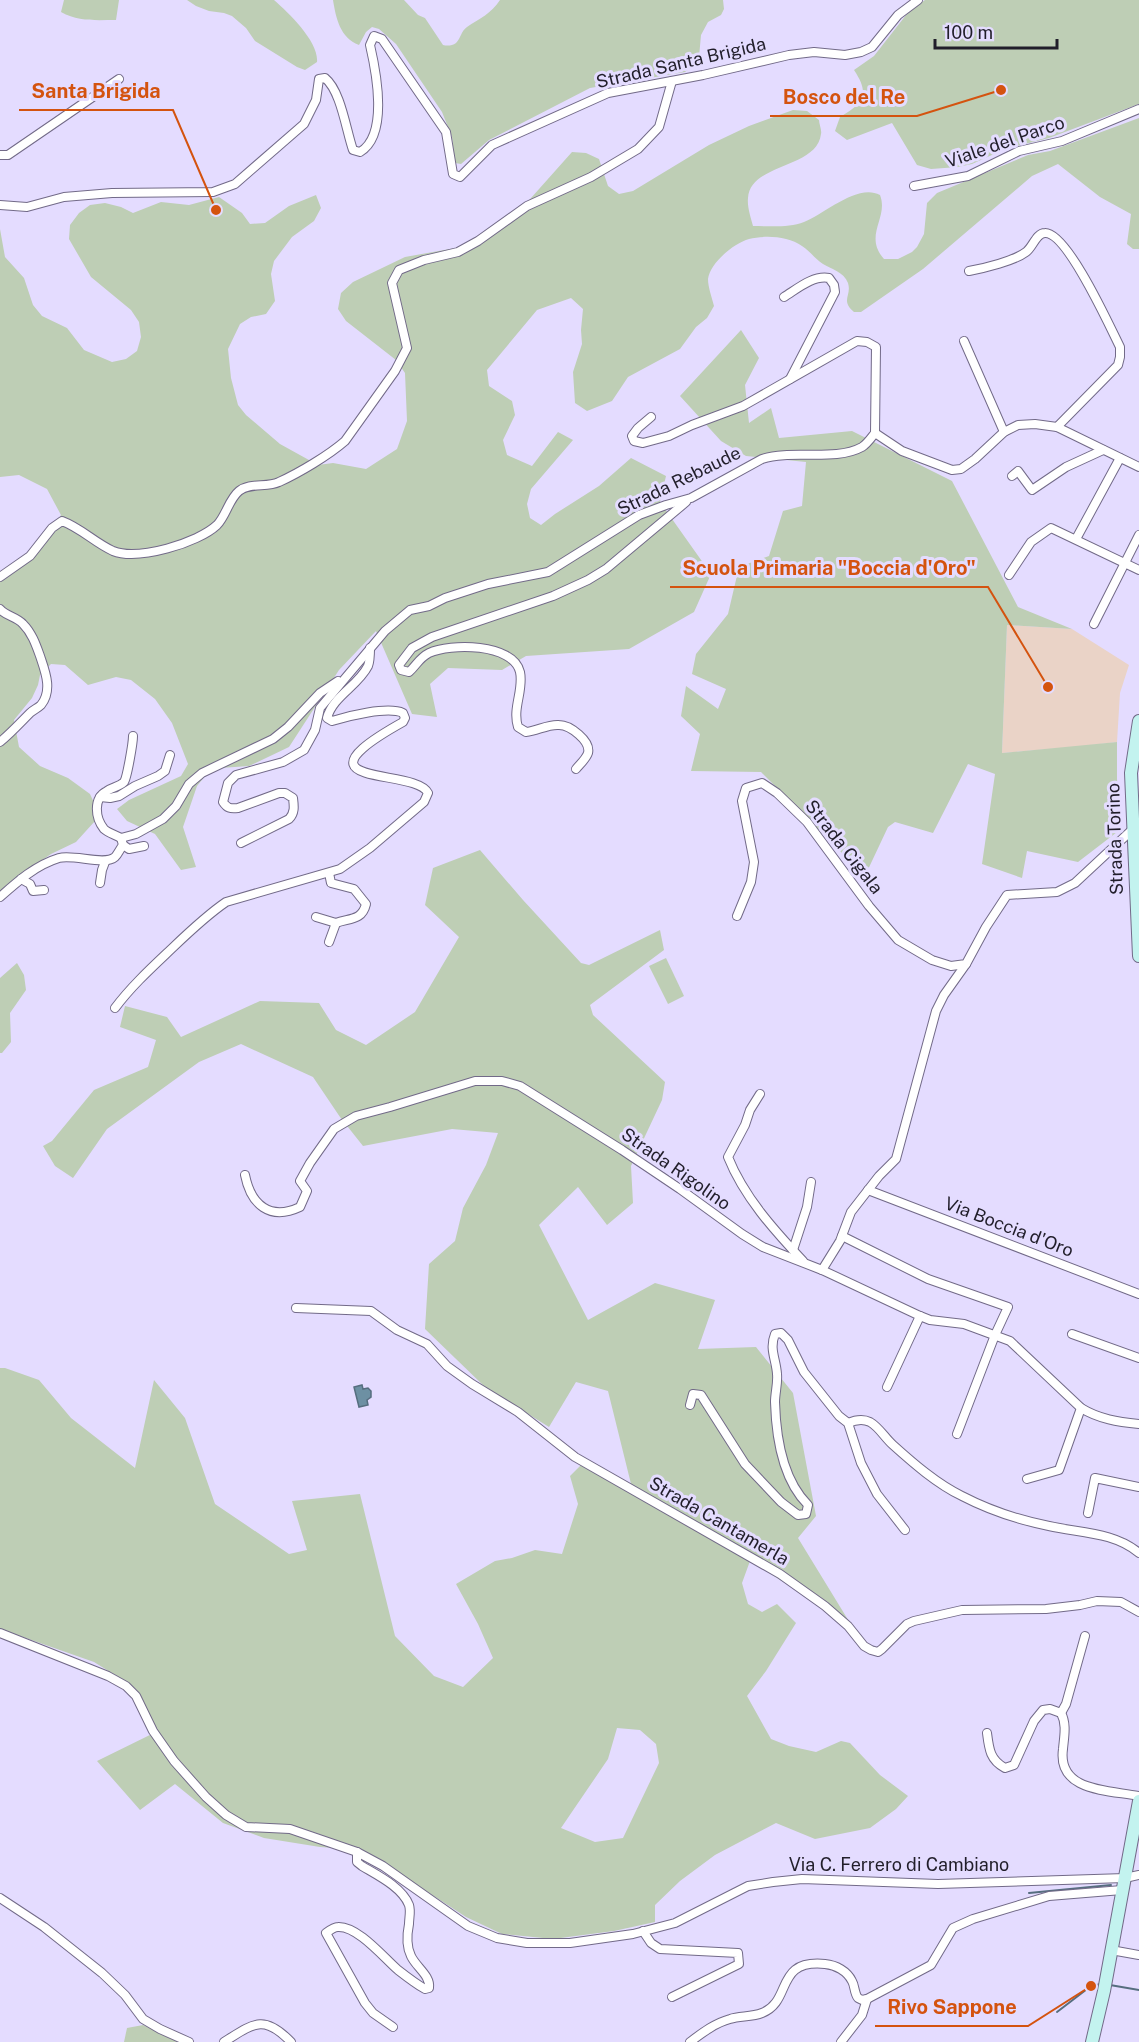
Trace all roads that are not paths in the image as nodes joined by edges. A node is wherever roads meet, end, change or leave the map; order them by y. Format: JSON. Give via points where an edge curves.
{"nodes":[{"id":1,"x":918,"y":0,"type":"edge"},
{"id":2,"x":119,"y":79,"type":"dead end"},
{"id":3,"x":672,"y":81,"type":"junction"},
{"id":4,"x":1139,"y":109,"type":"edge"},
{"id":5,"x":0,"y":155,"type":"edge"},
{"id":6,"x":915,"y":186,"type":"dead end"},
{"id":7,"x":0,"y":206,"type":"edge"},
{"id":8,"x":969,"y":271,"type":"dead end"},
{"id":9,"x":784,"y":297,"type":"dead end"},
{"id":10,"x":964,"y":340,"type":"dead end"},
{"id":11,"x":790,"y":380,"type":"junction"},
{"id":12,"x":651,"y":417,"type":"dead end"},
{"id":13,"x":1057,"y":427,"type":"junction"},
{"id":14,"x":1004,"y":432,"type":"junction"},
{"id":15,"x":875,"y":433,"type":"junction"},
{"id":16,"x":1103,"y":450,"type":"junction"},
{"id":17,"x":1120,"y":458,"type":"junction"},
{"id":18,"x":1139,"y":467,"type":"edge"},
{"id":19,"x":1012,"y":476,"type":"dead end"},
{"id":20,"x":691,"y":498,"type":"junction"},
{"id":21,"x":1139,"y":535,"type":"edge"},
{"id":22,"x":1076,"y":539,"type":"junction"},
{"id":23,"x":1125,"y":563,"type":"junction"},
{"id":24,"x":1139,"y":570,"type":"edge"},
{"id":25,"x":1009,"y":575,"type":"dead end"},
{"id":26,"x":0,"y":577,"type":"edge"},
{"id":27,"x":0,"y":609,"type":"edge"},
{"id":28,"x":1094,"y":624,"type":"dead end"},
{"id":29,"x":370,"y":647,"type":"junction"},
{"id":30,"x":346,"y":676,"type":"junction"},
{"id":31,"x":1139,"y":722,"type":"edge"},
{"id":32,"x":133,"y":736,"type":"dead end"},
{"id":33,"x":0,"y":742,"type":"edge"},
{"id":34,"x":170,"y":755,"type":"dead end"},
{"id":35,"x":576,"y":769,"type":"dead end"},
{"id":36,"x":100,"y":797,"type":"junction"},
{"id":37,"x":1133,"y":829,"type":"junction"},
{"id":38,"x":122,"y":842,"type":"junction"},
{"id":39,"x":241,"y":843,"type":"dead end"},
{"id":40,"x":144,"y":846,"type":"dead end"},
{"id":41,"x":105,"y":862,"type":"junction"},
{"id":42,"x":329,"y":873,"type":"junction"},
{"id":43,"x":21,"y":879,"type":"junction"},
{"id":44,"x":100,"y":884,"type":"dead end"},
{"id":45,"x":45,"y":890,"type":"dead end"},
{"id":46,"x":0,"y":897,"type":"edge"},
{"id":47,"x":737,"y":916,"type":"dead end"},
{"id":48,"x":316,"y":917,"type":"dead end"},
{"id":49,"x":336,"y":923,"type":"junction"},
{"id":50,"x":329,"y":942,"type":"dead end"},
{"id":51,"x":1139,"y":956,"type":"edge"},
{"id":52,"x":966,"y":964,"type":"junction"},
{"id":53,"x":115,"y":1008,"type":"dead end"},
{"id":54,"x":760,"y":1094,"type":"dead end"},
{"id":55,"x":245,"y":1175,"type":"dead end"},
{"id":56,"x":811,"y":1182,"type":"dead end"},
{"id":57,"x":868,"y":1190,"type":"junction"},
{"id":58,"x":842,"y":1236,"type":"junction"},
{"id":59,"x":793,"y":1250,"type":"junction"},
{"id":60,"x":807,"y":1265,"type":"junction"},
{"id":61,"x":822,"y":1270,"type":"junction"},
{"id":62,"x":1139,"y":1294,"type":"edge"},
{"id":63,"x":296,"y":1308,"type":"dead end"},
{"id":64,"x":920,"y":1316,"type":"junction"},
{"id":65,"x":1072,"y":1334,"type":"dead end"},
{"id":66,"x":995,"y":1335,"type":"junction"},
{"id":67,"x":1139,"y":1358,"type":"edge"},
{"id":68,"x":888,"y":1387,"type":"dead end"},
{"id":69,"x":690,"y":1405,"type":"dead end"},
{"id":70,"x":1081,"y":1408,"type":"junction"},
{"id":71,"x":848,"y":1423,"type":"junction"},
{"id":72,"x":1139,"y":1424,"type":"edge"},
{"id":73,"x":957,"y":1434,"type":"dead end"},
{"id":74,"x":1027,"y":1479,"type":"dead end"},
{"id":75,"x":1139,"y":1487,"type":"edge"},
{"id":76,"x":1088,"y":1513,"type":"dead end"},
{"id":77,"x":905,"y":1530,"type":"dead end"},
{"id":78,"x":1139,"y":1553,"type":"edge"},
{"id":79,"x":1139,"y":1612,"type":"edge"},
{"id":80,"x":0,"y":1633,"type":"edge"},
{"id":81,"x":1085,"y":1636,"type":"dead end"},
{"id":82,"x":1061,"y":1713,"type":"junction"},
{"id":83,"x":987,"y":1733,"type":"dead end"},
{"id":84,"x":1139,"y":1796,"type":"edge"},
{"id":85,"x":1139,"y":1801,"type":"edge"},
{"id":86,"x":357,"y":1852,"type":"junction"},
{"id":87,"x":1139,"y":1875,"type":"edge"},
{"id":88,"x":1124,"y":1884,"type":"junction"},
{"id":89,"x":0,"y":1898,"type":"edge"},
{"id":90,"x":643,"y":1931,"type":"junction"},
{"id":91,"x":1111,"y":1950,"type":"junction"},
{"id":92,"x":1139,"y":1955,"type":"edge"},
{"id":93,"x":672,"y":1997,"type":"dead end"},
{"id":94,"x":867,"y":1999,"type":"junction"},
{"id":95,"x":393,"y":2027,"type":"dead end"},
{"id":96,"x":189,"y":2042,"type":"edge"},
{"id":97,"x":224,"y":2042,"type":"edge"},
{"id":98,"x":291,"y":2042,"type":"edge"},
{"id":99,"x":690,"y":2042,"type":"edge"},
{"id":100,"x":841,"y":2042,"type":"edge"},
{"id":101,"x":1092,"y":2042,"type":"edge"}],
"edges":[{"from":1,"to":3,"type":"street","name":"Strada Santa Brigida","via":[[898,15],[872,47],[861,52],[789,55]]},
{"from":2,"to":5,"type":"street","via":[[8,155]]},
{"from":3,"to":7,"type":"street","name":"Strada Santa Brigida","via":[[608,93],[551,117],[492,145],[460,177],[453,174],[446,132],[382,39],[374,36],[370,45],[377,74],[376,123],[372,140],[360,152],[353,150],[342,112],[325,78],[319,79],[316,100],[304,123],[235,184],[213,192],[112,193],[64,197],[27,207]]},
{"from":3,"to":26,"type":"street","via":[[659,127],[638,149],[591,177],[527,206],[458,252],[399,270],[392,283],[406,348],[395,371],[345,441],[335,449],[277,483],[239,491],[215,527],[192,542],[128,555],[62,521],[30,556]]},
{"from":4,"to":6,"type":"street","name":"Viale del Parco","via":[[1062,141],[1019,151],[968,176]]},
{"from":8,"to":13,"type":"street","via":[[1026,253],[1037,237],[1047,232],[1055,237],[1087,281],[1120,347],[1120,357],[1118,365]]},
{"from":9,"to":11,"type":"street","via":[[822,276],[834,285],[835,292]]},
{"from":10,"to":14,"type":"street"},
{"from":11,"to":12,"type":"street","via":[[743,406],[669,436],[643,443],[634,441],[632,436]]},
{"from":11,"to":15,"type":"street","via":[[858,342],[876,347]]},
{"from":13,"to":14,"type":"street","via":[[1018,425]]},
{"from":13,"to":16,"type":"street"},
{"from":14,"to":15,"type":"street","via":[[975,459],[952,471],[902,451]]},
{"from":15,"to":20,"type":"street","name":"Strada Rebaude","via":[[864,446],[853,451],[762,459]]},
{"from":16,"to":17,"type":"street"},
{"from":16,"to":19,"type":"street","via":[[1066,467],[1032,490],[1018,471]]},
{"from":17,"to":18,"type":"street"},
{"from":17,"to":22,"type":"street"},
{"from":20,"to":29,"type":"street","name":"Strada Rebaude","via":[[639,515],[548,572],[488,584],[410,610]]},
{"from":20,"to":35,"type":"street","via":[[588,580],[425,640],[409,650],[399,665],[409,672],[426,655],[454,648],[487,649],[509,656],[518,665],[521,680],[518,726],[526,732],[558,725],[572,730],[588,745],[587,756]]},
{"from":21,"to":23,"type":"street"},
{"from":22,"to":23,"type":"street"},
{"from":22,"to":25,"type":"street","via":[[1051,528],[1031,542]]},
{"from":23,"to":24,"type":"street"},
{"from":23,"to":28,"type":"street"},
{"from":27,"to":33,"type":"street","via":[[26,626],[48,678],[41,705]]},
{"from":29,"to":30,"type":"street","name":"Strada Rebaude"},
{"from":29,"to":42,"type":"street","via":[[368,665],[333,705],[327,719],[403,712],[404,722],[365,746],[354,766],[366,774],[419,784],[428,794],[422,805],[370,848]]},
{"from":30,"to":38,"type":"street","via":[[320,693],[273,739],[202,773],[163,819]]},
{"from":30,"to":39,"type":"street","name":"Strada Rebaude","via":[[320,708],[315,730],[304,750],[283,762],[237,775],[228,783],[223,802],[231,809],[279,793],[293,798],[293,815],[289,819]]},
{"from":31,"to":37,"type":"main road","name":"Strada Torino","via":[[1131,773]]},
{"from":32,"to":36,"type":"street","via":[[128,775],[123,783]]},
{"from":34,"to":36,"type":"street","via":[[165,771],[158,776],[119,796]]},
{"from":36,"to":38,"type":"street","via":[[98,819],[105,830]]},
{"from":37,"to":51,"type":"main road","name":"Strada Torino"},
{"from":37,"to":52,"type":"street","via":[[1075,883],[1057,892],[1007,896]]},
{"from":38,"to":40,"type":"street","via":[[129,849]]},
{"from":38,"to":41,"type":"street","via":[[115,858]]},
{"from":41,"to":43,"type":"street","via":[[61,858]]},
{"from":41,"to":44,"type":"street"},
{"from":42,"to":49,"type":"street","via":[[331,883],[354,889],[366,904],[358,918]]},
{"from":42,"to":53,"type":"street","via":[[226,902],[168,952]]},
{"from":43,"to":45,"type":"street","via":[[33,891]]},
{"from":43,"to":46,"type":"street"},
{"from":47,"to":52,"type":"street","name":"Strada Cigala","via":[[751,882],[754,862],[742,801],[746,788],[762,783],[777,792],[807,822],[898,940],[932,960],[951,966]]},
{"from":48,"to":49,"type":"street"},
{"from":49,"to":50,"type":"street"},
{"from":52,"to":57,"type":"street","via":[[936,1011],[896,1158]]},
{"from":54,"to":59,"type":"street","via":[[728,1157],[761,1213]]},
{"from":55,"to":60,"type":"street","name":"Strada Rigolino","via":[[248,1190],[258,1205],[274,1213],[288,1213],[300,1207],[307,1191],[300,1181],[334,1129],[356,1116],[475,1081],[502,1081],[520,1086],[622,1150],[749,1239]]},
{"from":56,"to":59,"type":"street"},
{"from":57,"to":58,"type":"street","via":[[851,1212]]},
{"from":57,"to":62,"type":"street","name":"Via Boccia d'Oro"},
{"from":58,"to":61,"type":"street"},
{"from":58,"to":66,"type":"street","via":[[928,1279],[1008,1307]]},
{"from":59,"to":60,"type":"street"},
{"from":60,"to":61,"type":"street","name":"Strada Rigolino"},
{"from":61,"to":64,"type":"street","name":"Strada Rigolino"},
{"from":63,"to":79,"type":"street","name":"Strada Cantamerla","via":[[371,1311],[427,1344],[447,1366],[518,1412],[589,1466],[780,1574],[825,1606],[871,1650],[878,1652],[907,1624],[962,1610],[1046,1609],[1097,1601],[1121,1602]]},
{"from":64,"to":66,"type":"street","name":"Strada Rigolino","via":[[964,1324]]},
{"from":64,"to":68,"type":"street"},
{"from":65,"to":67,"type":"street"},
{"from":66,"to":70,"type":"street","name":"Strada Rigolino","via":[[1010,1341]]},
{"from":66,"to":73,"type":"street"},
{"from":69,"to":71,"type":"street","via":[[693,1394],[701,1395],[745,1464],[798,1515],[807,1514],[808,1505],[789,1480],[778,1439],[777,1374],[771,1342],[775,1334],[781,1333],[788,1340],[804,1372]]},
{"from":70,"to":72,"type":"street","name":"Strada Rigolino","via":[[1094,1416]]},
{"from":70,"to":74,"type":"street","via":[[1059,1470]]},
{"from":71,"to":77,"type":"street","via":[[861,1463],[877,1494]]},
{"from":71,"to":78,"type":"street","via":[[857,1419],[869,1421],[942,1485],[962,1496],[1026,1520],[1114,1538]]},
{"from":75,"to":76,"type":"street","via":[[1095,1478]]},
{"from":80,"to":86,"type":"street","name":"Via C. Ferrero di Cambiano","via":[[126,1686],[136,1696],[174,1761],[226,1815],[246,1827],[290,1829]]},
{"from":81,"to":82,"type":"street"},
{"from":82,"to":83,"type":"street","via":[[1043,1710],[1014,1765],[1005,1768],[991,1755]]},
{"from":82,"to":84,"type":"street","via":[[1065,1772],[1078,1784]]},
{"from":85,"to":88,"type":"main road"},
{"from":86,"to":90,"type":"street","name":"Via C. Ferrero di Cambiano","via":[[468,1926],[497,1938],[570,1943]]},
{"from":86,"to":95,"type":"street","via":[[357,1862],[398,1890],[408,1903],[410,1952],[429,1981],[429,1988],[416,1984],[346,1928],[337,1927],[326,1933],[365,2003]]},
{"from":87,"to":88,"type":"street"},
{"from":88,"to":90,"type":"street","name":"Via C. Ferrero di Cambiano","via":[[773,1881],[748,1886],[675,1923]]},
{"from":88,"to":91,"type":"main road"},
{"from":88,"to":94,"type":"street","via":[[1049,1896],[973,1919],[953,1928],[931,1965]]},
{"from":89,"to":96,"type":"street","via":[[102,1973],[143,2019]]},
{"from":90,"to":93,"type":"street","via":[[660,1949],[738,1953],[739,1964]]},
{"from":91,"to":92,"type":"street"},
{"from":91,"to":101,"type":"main road"},
{"from":94,"to":99,"type":"street","via":[[858,1998],[852,1981],[829,1964],[796,1967],[774,2005],[761,2013],[728,2019]]},
{"from":94,"to":100,"type":"street","via":[[862,2014]]},
{"from":97,"to":98,"type":"street","via":[[261,2024],[274,2027]]}]}
